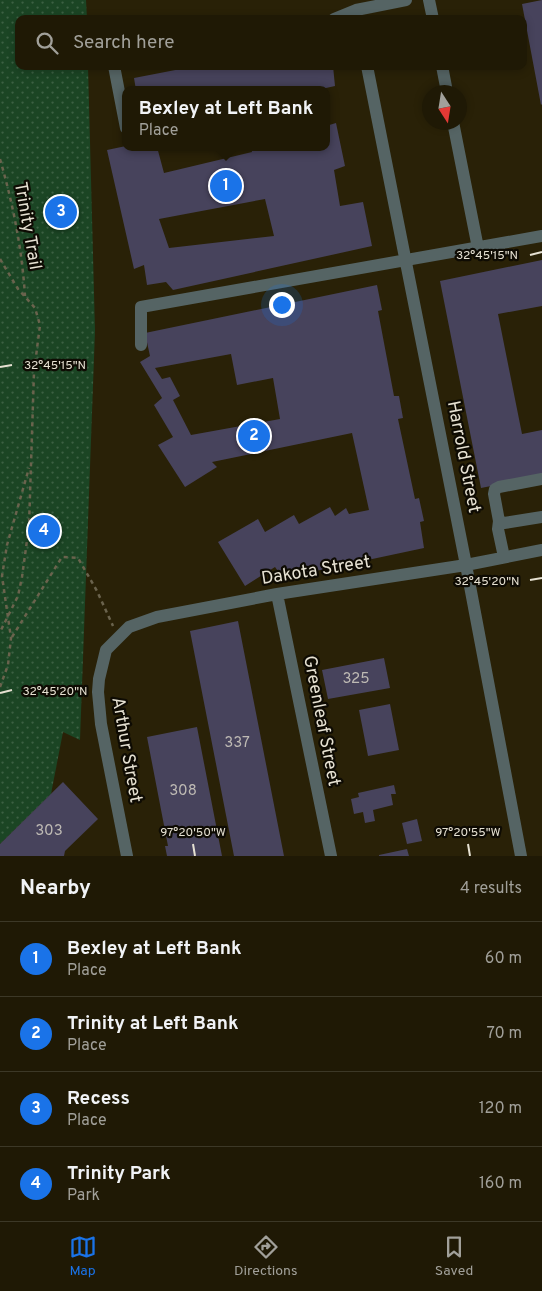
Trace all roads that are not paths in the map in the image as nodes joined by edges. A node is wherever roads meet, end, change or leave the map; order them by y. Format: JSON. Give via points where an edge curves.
{"nodes":[{"id":1,"x":406,"y":0,"type":"edge"},
{"id":2,"x":429,"y":0,"type":"edge"},
{"id":3,"x":356,"y":9,"type":"edge"},
{"id":4,"x":343,"y":15,"type":"edge"},
{"id":5,"x":432,"y":15,"type":"edge"},
{"id":6,"x":115,"y":70,"type":"edge"},
{"id":7,"x":368,"y":70,"type":"edge"},
{"id":8,"x":443,"y":70,"type":"edge"},
{"id":9,"x":446,"y":85,"type":"edge"},
{"id":10,"x":122,"y":107,"type":"edge"},
{"id":11,"x":455,"y":130,"type":"edge"},
{"id":12,"x":542,"y":236,"type":"edge"},
{"id":13,"x":478,"y":248,"type":"junction"},
{"id":14,"x":406,"y":261,"type":"junction"},
{"id":15,"x":141,"y":345,"type":"dead end"},
{"id":16,"x":542,"y":479,"type":"edge"},
{"id":17,"x":542,"y":517,"type":"edge"},
{"id":18,"x":499,"y":521,"type":"junction"},
{"id":19,"x":542,"y":550,"type":"edge"},
{"id":20,"x":504,"y":557,"type":"junction"},
{"id":21,"x":466,"y":565,"type":"junction"},
{"id":22,"x":278,"y":594,"type":"junction"},
{"id":23,"x":106,"y":650,"type":"joint"},
{"id":24,"x":127,"y":856,"type":"edge"},
{"id":25,"x":331,"y":856,"type":"edge"},
{"id":26,"x":521,"y":856,"type":"edge"}],
"edges":[{"from":1,"to":3,"type":"street"},
{"from":2,"to":5,"type":"street"},
{"from":3,"to":4,"type":"street"},
{"from":6,"to":10,"type":"street"},
{"from":7,"to":14,"type":"street","name":"Harrold Street"},
{"from":8,"to":9,"type":"street"},
{"from":11,"to":13,"type":"street"},
{"from":12,"to":13,"type":"street"},
{"from":13,"to":14,"type":"street"},
{"from":14,"to":15,"type":"street","via":[[141,307]]},
{"from":14,"to":21,"type":"street","name":"Harrold Street"},
{"from":16,"to":18,"type":"street","via":[[495,489]]},
{"from":17,"to":18,"type":"street"},
{"from":18,"to":20,"type":"street"},
{"from":19,"to":20,"type":"street","name":"Dakota Street"},
{"from":20,"to":21,"type":"street","name":"Dakota Street"},
{"from":21,"to":22,"type":"street","name":"Dakota Street"},
{"from":21,"to":26,"type":"street","name":"Harrold Street"},
{"from":22,"to":23,"type":"street","name":"Dakota Street","via":[[143,620],[129,627]]},
{"from":22,"to":25,"type":"street","name":"Greenleaf Street"},
{"from":23,"to":24,"type":"street","name":"Arthur Street","via":[[99,679],[98,708]]}]}
